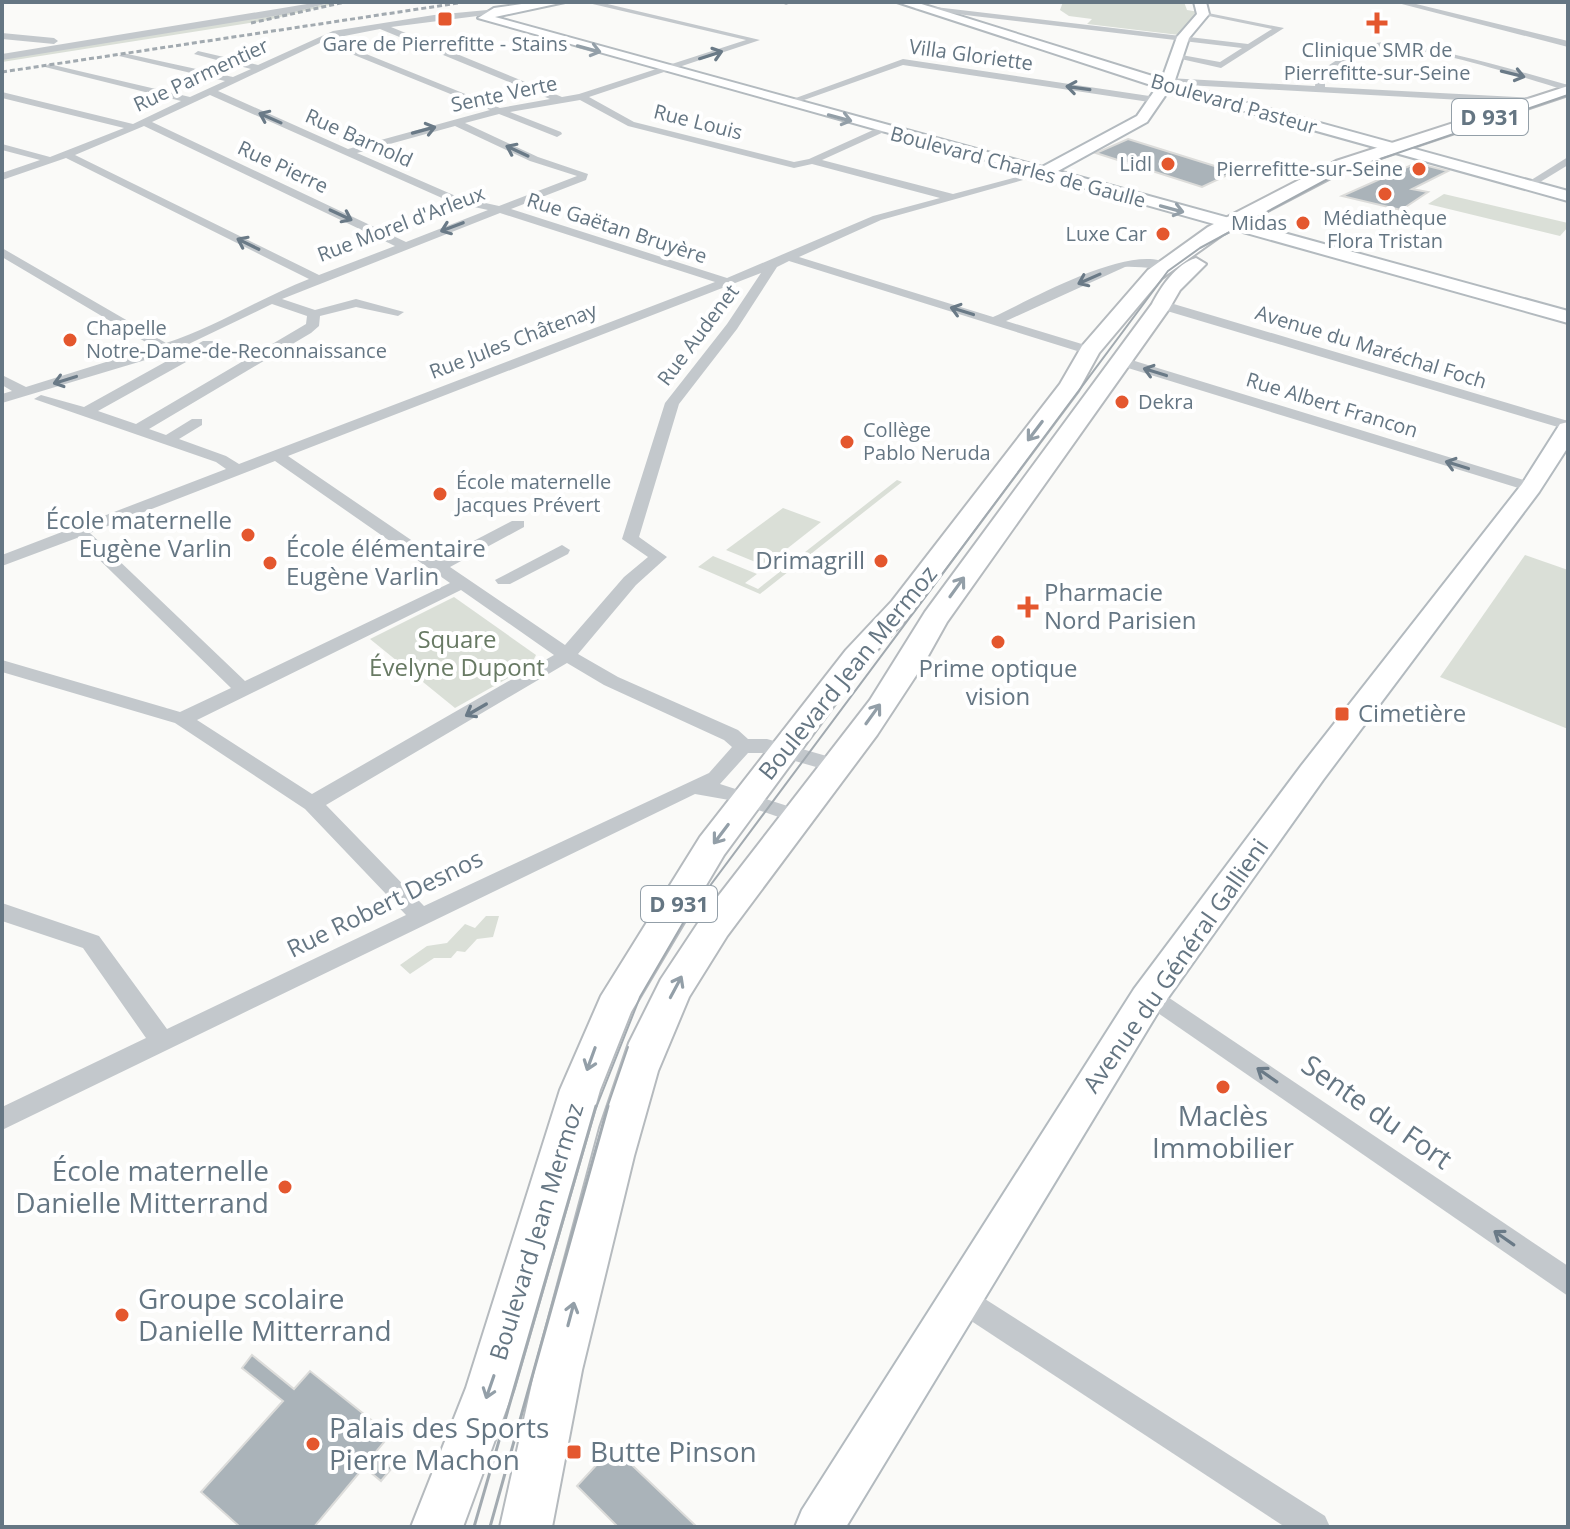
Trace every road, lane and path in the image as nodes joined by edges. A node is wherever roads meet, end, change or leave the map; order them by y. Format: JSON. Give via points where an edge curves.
{"nodes":[{"id":1,"x":329,"y":2,"type":"edge"},
{"id":2,"x":559,"y":2,"type":"edge"},
{"id":3,"x":588,"y":2,"type":"edge"},
{"id":4,"x":903,"y":2,"type":"edge"},
{"id":5,"x":933,"y":2,"type":"edge"},
{"id":6,"x":1398,"y":2,"type":"edge"},
{"id":7,"x":918,"y":7,"type":"junction"},
{"id":8,"x":1202,"y":8,"type":"edge"},
{"id":9,"x":492,"y":16,"type":"junction"},
{"id":10,"x":418,"y":19,"type":"junction"},
{"id":11,"x":379,"y":25,"type":"junction"},
{"id":12,"x":2,"y":36,"type":"edge"},
{"id":13,"x":1183,"y":37,"type":"junction"},
{"id":14,"x":321,"y":39,"type":"junction"},
{"id":15,"x":86,"y":44,"type":"junction"},
{"id":16,"x":1568,"y":44,"type":"edge"},
{"id":17,"x":1250,"y":47,"type":"junction"},
{"id":18,"x":198,"y":54,"type":"dead end"},
{"id":19,"x":123,"y":56,"type":"dead end"},
{"id":20,"x":2,"y":57,"type":"edge"},
{"id":21,"x":1176,"y":57,"type":"junction"},
{"id":22,"x":49,"y":67,"type":"dead end"},
{"id":23,"x":258,"y":68,"type":"junction"},
{"id":24,"x":666,"y":70,"type":"junction"},
{"id":25,"x":232,"y":80,"type":"junction"},
{"id":26,"x":1167,"y":83,"type":"junction"},
{"id":27,"x":1320,"y":88,"type":"junction"},
{"id":28,"x":1568,"y":89,"type":"edge"},
{"id":29,"x":209,"y":91,"type":"junction"},
{"id":30,"x":2,"y":95,"type":"edge"},
{"id":31,"x":581,"y":97,"type":"junction"},
{"id":32,"x":558,"y":99,"type":"junction"},
{"id":33,"x":189,"y":100,"type":"junction"},
{"id":34,"x":1156,"y":100,"type":"junction"},
{"id":35,"x":1537,"y":101,"type":"junction"},
{"id":36,"x":1568,"y":102,"type":"edge"},
{"id":37,"x":787,"y":103,"type":"junction"},
{"id":38,"x":502,"y":110,"type":"junction"},
{"id":39,"x":454,"y":122,"type":"junction"},
{"id":40,"x":139,"y":124,"type":"junction"},
{"id":41,"x":882,"y":129,"type":"junction"},
{"id":42,"x":557,"y":134,"type":"dead end"},
{"id":43,"x":2,"y":147,"type":"edge"},
{"id":44,"x":1394,"y":148,"type":"junction"},
{"id":45,"x":349,"y":152,"type":"junction"},
{"id":46,"x":67,"y":155,"type":"junction"},
{"id":47,"x":1422,"y":155,"type":"junction"},
{"id":48,"x":50,"y":160,"type":"junction"},
{"id":49,"x":1568,"y":160,"type":"edge"},
{"id":50,"x":812,"y":161,"type":"junction"},
{"id":51,"x":1043,"y":173,"type":"junction"},
{"id":52,"x":2,"y":177,"type":"edge"},
{"id":53,"x":1528,"y":185,"type":"junction"},
{"id":54,"x":1568,"y":196,"type":"edge"},
{"id":55,"x":951,"y":197,"type":"junction"},
{"id":56,"x":498,"y":209,"type":"junction"},
{"id":57,"x":1228,"y":224,"type":"junction"},
{"id":58,"x":1255,"y":231,"type":"junction"},
{"id":59,"x":405,"y":246,"type":"junction"},
{"id":60,"x":2,"y":252,"type":"edge"},
{"id":61,"x":780,"y":261,"type":"junction"},
{"id":62,"x":1164,"y":265,"type":"junction"},
{"id":63,"x":318,"y":279,"type":"junction"},
{"id":64,"x":725,"y":281,"type":"junction"},
{"id":65,"x":271,"y":299,"type":"junction"},
{"id":66,"x":286,"y":305,"type":"junction"},
{"id":67,"x":1162,"y":305,"type":"junction"},
{"id":68,"x":398,"y":312,"type":"dead end"},
{"id":69,"x":314,"y":314,"type":"junction"},
{"id":70,"x":1568,"y":317,"type":"edge"},
{"id":71,"x":994,"y":321,"type":"junction"},
{"id":72,"x":167,"y":349,"type":"junction"},
{"id":73,"x":1105,"y":356,"type":"junction"},
{"id":74,"x":2,"y":379,"type":"edge"},
{"id":75,"x":24,"y":392,"type":"junction"},
{"id":76,"x":2,"y":399,"type":"edge"},
{"id":77,"x":41,"y":399,"type":"dead end"},
{"id":78,"x":86,"y":412,"type":"junction"},
{"id":79,"x":197,"y":422,"type":"dead end"},
{"id":80,"x":137,"y":430,"type":"junction"},
{"id":81,"x":1566,"y":438,"type":"edge"},
{"id":82,"x":168,"y":440,"type":"junction"},
{"id":83,"x":276,"y":455,"type":"junction"},
{"id":84,"x":238,"y":470,"type":"junction"},
{"id":85,"x":1531,"y":487,"type":"junction"},
{"id":86,"x":518,"y":524,"type":"dead end"},
{"id":87,"x":79,"y":531,"type":"junction"},
{"id":88,"x":562,"y":550,"type":"dead end"},
{"id":89,"x":4,"y":557,"type":"edge"},
{"id":90,"x":436,"y":567,"type":"junction"},
{"id":91,"x":461,"y":584,"type":"junction"},
{"id":92,"x":477,"y":595,"type":"junction"},
{"id":93,"x":567,"y":655,"type":"junction"},
{"id":94,"x":3,"y":669,"type":"edge"},
{"id":95,"x":244,"y":690,"type":"junction"},
{"id":96,"x":182,"y":719,"type":"junction"},
{"id":97,"x":743,"y":746,"type":"junction"},
{"id":98,"x":784,"y":750,"type":"junction"},
{"id":99,"x":837,"y":766,"type":"junction"},
{"id":100,"x":693,"y":787,"type":"junction"},
{"id":101,"x":749,"y":798,"type":"junction"},
{"id":102,"x":312,"y":804,"type":"junction"},
{"id":103,"x":799,"y":817,"type":"junction"},
{"id":104,"x":2,"y":912,"type":"edge"},
{"id":105,"x":420,"y":916,"type":"junction"},
{"id":106,"x":1150,"y":995,"type":"junction"},
{"id":107,"x":162,"y":1041,"type":"junction"},
{"id":108,"x":2,"y":1119,"type":"edge"},
{"id":109,"x":1568,"y":1282,"type":"edge"},
{"id":110,"x":963,"y":1299,"type":"junction"},
{"id":111,"x":437,"y":1527,"type":"edge"},
{"id":112,"x":526,"y":1527,"type":"edge"},
{"id":113,"x":819,"y":1527,"type":"edge"},
{"id":114,"x":1314,"y":1527,"type":"edge"}],
"edges":[{"from":1,"to":15,"type":"street"},
{"from":2,"to":9,"type":"street"},
{"from":24,"to":3,"type":"street","name":"Sente Verte","one_way":true,"via":[[756,40]]},
{"from":4,"to":7,"type":"street","name":"Boulevard Pasteur"},
{"from":5,"to":7,"type":"street"},
{"from":6,"to":16,"type":"street"},
{"from":7,"to":13,"type":"street"},
{"from":7,"to":26,"type":"street","name":"Boulevard Pasteur"},
{"from":8,"to":13,"type":"street"},
{"from":8,"to":17,"type":"street","via":[[1280,28]]},
{"from":9,"to":10,"type":"street","name":"Rue Parmentier"},
{"from":9,"to":10,"type":"street","name":"Rue Parmentier"},
{"from":9,"to":24,"type":"street","name":"Boulevard Charles de Gaulle","one_way":true},
{"from":10,"to":11,"type":"street","name":"Rue Parmentier"},
{"from":11,"to":14,"type":"street","name":"Rue Parmentier"},
{"from":11,"to":32,"type":"street"},
{"from":12,"to":15,"type":"street"},
{"from":13,"to":17,"type":"street"},
{"from":13,"to":21,"type":"street"},
{"from":14,"to":23,"type":"street","name":"Rue Parmentier"},
{"from":14,"to":38,"type":"street"},
{"from":15,"to":20,"type":"street"},
{"from":17,"to":21,"type":"street","via":[[1221,65]]},
{"from":18,"to":23,"type":"street"},
{"from":19,"to":25,"type":"street"},
{"from":21,"to":26,"type":"street"},
{"from":22,"to":33,"type":"street"},
{"from":23,"to":25,"type":"street","name":"Rue Parmentier"},
{"from":24,"to":31,"type":"street","name":"Sente Verte"},
{"from":24,"to":37,"type":"street","name":"Boulevard Charles de Gaulle"},
{"from":25,"to":29,"type":"street","name":"Rue Parmentier"},
{"from":26,"to":27,"type":"street"},
{"from":26,"to":34,"type":"street"},
{"from":26,"to":44,"type":"street","name":"Boulevard Pasteur"},
{"from":27,"to":28,"type":"street","one_way":true,"via":[[1320,75],[1377,44],[1407,46]]},
{"from":27,"to":35,"type":"street"},
{"from":28,"to":35,"type":"main road","name":"Boulevard Jean Mermoz","number":"D 931"},
{"from":29,"to":33,"type":"street","name":"Rue Parmentier"},
{"from":45,"to":29,"type":"street","name":"Rue Barnold","one_way":true},
{"from":30,"to":40,"type":"street","name":"Rue Pierre"},
{"from":31,"to":32,"type":"street","name":"Sente Verte"},
{"from":31,"to":50,"type":"street","name":"Rue Louis","via":[[631,124],[794,165]]},
{"from":32,"to":38,"type":"street","name":"Sente Verte"},
{"from":33,"to":40,"type":"street","name":"Rue Parmentier"},
{"from":34,"to":37,"type":"street","name":"Villa Gloriette","one_way":true,"via":[[903,62]]},
{"from":34,"to":51,"type":"street","via":[[1142,119]]},
{"from":35,"to":44,"type":"main road","name":"Boulevard Jean Mermoz","number":"D 931"},
{"from":36,"to":47,"type":"main road","name":"Boulevard Jean Mermoz","number":"D 931"},
{"from":37,"to":41,"type":"street","name":"Boulevard Charles de Gaulle","one_way":true},
{"from":38,"to":39,"type":"street","name":"Sente Verte"},
{"from":38,"to":42,"type":"street"},
{"from":45,"to":39,"type":"street","name":"Sente Verte","one_way":true},
{"from":56,"to":39,"type":"street","name":"Rue Morel d'Arleux","one_way":true,"via":[[583,174],[534,159]]},
{"from":40,"to":46,"type":"street","name":"Rue Parmentier"},
{"from":40,"to":59,"type":"street","name":"Rue Pierre","one_way":true},
{"from":41,"to":50,"type":"street"},
{"from":41,"to":51,"type":"street","name":"Boulevard Charles de Gaulle"},
{"from":43,"to":48,"type":"street"},
{"from":44,"to":47,"type":"street","name":"Boulevard Pasteur"},
{"from":44,"to":57,"type":"main road","name":"Boulevard Jean Mermoz","number":"D 931","via":[[1335,168]]},
{"from":45,"to":56,"type":"street","name":"Rue Barnold","via":[[455,200]]},
{"from":46,"to":48,"type":"street","name":"Rue Parmentier"},
{"from":63,"to":46,"type":"street","name":"Rue Morel d'Arleux","one_way":true},
{"from":47,"to":53,"type":"street","name":"Boulevard Pasteur"},
{"from":47,"to":58,"type":"main road","name":"Boulevard Jean Mermoz","number":"D 931","via":[[1333,187]]},
{"from":48,"to":52,"type":"street","name":"Rue Parmentier"},
{"from":49,"to":53,"type":"street"},
{"from":50,"to":55,"type":"street"},
{"from":51,"to":55,"type":"street","name":"Rue Jules Châtenay"},
{"from":51,"to":57,"type":"street","name":"Boulevard Charles de Gaulle","one_way":true},
{"from":53,"to":54,"type":"street","name":"Boulevard Pasteur"},
{"from":55,"to":61,"type":"street","name":"Rue Jules Châtenay","via":[[877,218]]},
{"from":56,"to":59,"type":"street","name":"Rue Morel d'Arleux","one_way":true},
{"from":56,"to":64,"type":"street","name":"Rue Gaëtan Bruyère"},
{"from":57,"to":58,"type":"street","name":"Boulevard Charles de Gaulle"},
{"from":57,"to":62,"type":"main road","name":"Boulevard Jean Mermoz","number":"D 931"},
{"from":58,"to":67,"type":"main road","name":"Boulevard Jean Mermoz","number":"D 931","via":[[1202,258],[1171,287]]},
{"from":58,"to":70,"type":"street","name":"Boulevard Charles de Gaulle"},
{"from":59,"to":63,"type":"street","name":"Rue Morel d'Arleux"},
{"from":60,"to":72,"type":"street"},
{"from":61,"to":64,"type":"street","name":"Rue Jules Châtenay"},
{"from":71,"to":61,"type":"street","name":"Rue Albert Francon","one_way":true},
{"from":61,"to":93,"type":"street","name":"Rue Audenet","via":[[672,403],[630,539],[659,557],[619,593]]},
{"from":62,"to":71,"type":"street","one_way":true,"via":[[1123,264]]},
{"from":62,"to":73,"type":"main road","name":"Boulevard Jean Mermoz","number":"D 931"},
{"from":63,"to":65,"type":"street"},
{"from":64,"to":83,"type":"street","name":"Rue Jules Châtenay"},
{"from":65,"to":66,"type":"street"},
{"from":65,"to":72,"type":"street"},
{"from":66,"to":69,"type":"street"},
{"from":66,"to":78,"type":"street"},
{"from":67,"to":73,"type":"main road","name":"Boulevard Jean Mermoz","number":"D 931"},
{"from":67,"to":81,"type":"street","name":"Avenue du Maréchal Foch"},
{"from":68,"to":69,"type":"street","via":[[356,303]]},
{"from":69,"to":80,"type":"street","via":[[306,330]]},
{"from":71,"to":73,"type":"street","name":"Rue Albert Francon"},
{"from":72,"to":75,"type":"street","one_way":true},
{"from":85,"to":73,"type":"street","name":"Rue Albert Francon","one_way":true},
{"from":73,"to":98,"type":"main road","name":"Boulevard Jean Mermoz","number":"D 931","one_way":true,"via":[[1070,386],[902,607],[856,656]]},
{"from":99,"to":73,"type":"main road","name":"Boulevard Jean Mermoz","number":"D 931","one_way":true,"via":[[909,664]]},
{"from":74,"to":75,"type":"street"},
{"from":75,"to":76,"type":"street"},
{"from":77,"to":78,"type":"street"},
{"from":78,"to":80,"type":"street"},
{"from":79,"to":82,"type":"street"},
{"from":80,"to":82,"type":"street"},
{"from":81,"to":85,"type":"street","name":"Avenue du Général Gallieni"},
{"from":82,"to":84,"type":"street"},
{"from":83,"to":84,"type":"street","name":"Rue Jules Châtenay"},
{"from":83,"to":90,"type":"street"},
{"from":84,"to":87,"type":"street","name":"Rue Jules Châtenay"},
{"from":85,"to":106,"type":"street","name":"Avenue du Général Gallieni"},
{"from":86,"to":90,"type":"street"},
{"from":87,"to":89,"type":"street","name":"Rue Jules Châtenay"},
{"from":87,"to":95,"type":"street"},
{"from":88,"to":92,"type":"street"},
{"from":90,"to":91,"type":"street"},
{"from":91,"to":92,"type":"street"},
{"from":91,"to":95,"type":"street"},
{"from":92,"to":93,"type":"street"},
{"from":93,"to":97,"type":"street","via":[[611,681],[731,735]]},
{"from":93,"to":102,"type":"street","one_way":true},
{"from":94,"to":96,"type":"street"},
{"from":95,"to":96,"type":"street"},
{"from":96,"to":102,"type":"street"},
{"from":97,"to":98,"type":"street"},
{"from":97,"to":100,"type":"street","name":"Rue Robert Desnos","via":[[716,778]]},
{"from":98,"to":99,"type":"street"},
{"from":98,"to":101,"type":"main road","name":"Boulevard Jean Mermoz","number":"D 931"},
{"from":99,"to":103,"type":"main road","name":"Boulevard Jean Mermoz","number":"D 931"},
{"from":100,"to":101,"type":"street"},
{"from":100,"to":105,"type":"street","name":"Rue Robert Desnos"},
{"from":101,"to":103,"type":"street"},
{"from":101,"to":111,"type":"main road","name":"Boulevard Jean Mermoz","number":"D 931","one_way":true,"via":[[712,846],[631,976],[594,1050],[490,1388]]},
{"from":102,"to":105,"type":"street"},
{"from":112,"to":103,"type":"main road","name":"Boulevard Jean Mermoz","number":"D 931","one_way":true,"via":[[555,1374],[616,1143],[651,1038],[696,950]]},
{"from":104,"to":107,"type":"street","via":[[91,942]]},
{"from":105,"to":107,"type":"street","name":"Rue Robert Desnos"},
{"from":109,"to":106,"type":"street","name":"Sente du Fort","one_way":true},
{"from":106,"to":110,"type":"street","name":"Avenue du Général Gallieni"},
{"from":107,"to":108,"type":"street","name":"Rue Robert Desnos"},
{"from":110,"to":113,"type":"street","name":"Avenue du Général Gallieni"},
{"from":110,"to":114,"type":"street"}]}
